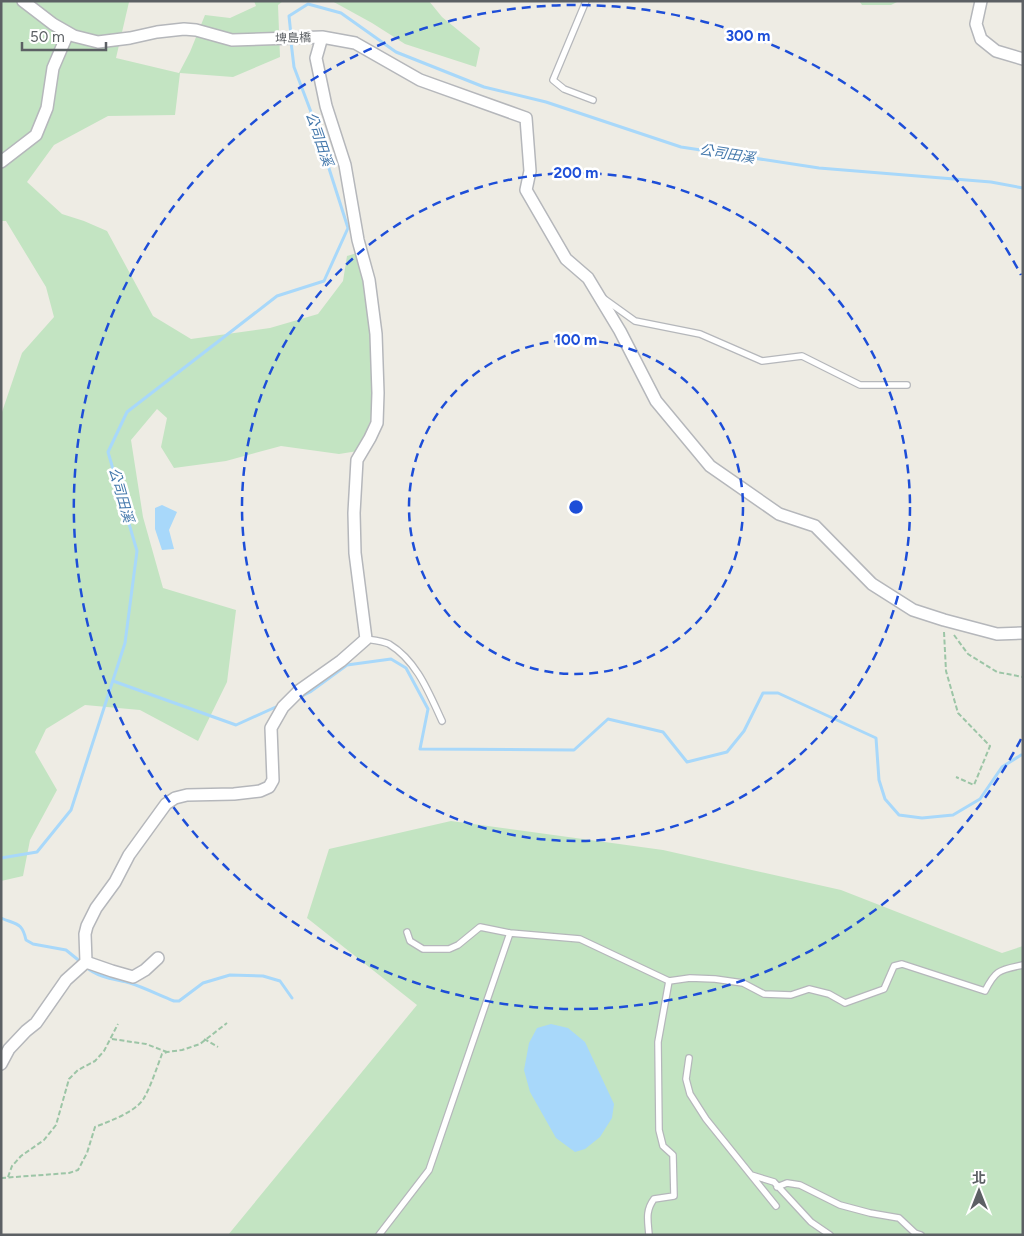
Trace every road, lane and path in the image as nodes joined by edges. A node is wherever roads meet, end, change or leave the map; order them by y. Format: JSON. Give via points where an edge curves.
{"nodes":[{"id":1,"x":23,"y":1,"type":"edge"},
{"id":2,"x":586,"y":1,"type":"edge"},
{"id":3,"x":981,"y":1,"type":"edge"},
{"id":4,"x":68,"y":33,"type":"junction"},
{"id":5,"x":322,"y":37,"type":"junction"},
{"id":6,"x":1023,"y":59,"type":"edge"},
{"id":7,"x":593,"y":100,"type":"dead end"},
{"id":8,"x":1,"y":162,"type":"edge"},
{"id":9,"x":598,"y":294,"type":"junction"},
{"id":10,"x":907,"y":385,"type":"dead end"},
{"id":11,"x":944,"y":620,"type":"junction"},
{"id":12,"x":1023,"y":633,"type":"edge"},
{"id":13,"x":366,"y":639,"type":"junction"},
{"id":14,"x":1023,"y":677,"type":"edge"},
{"id":15,"x":442,"y":721,"type":"dead end"},
{"id":16,"x":956,"y":777,"type":"dead end"},
{"id":17,"x":407,"y":932,"type":"dead end"},
{"id":18,"x":510,"y":934,"type":"junction"},
{"id":19,"x":158,"y":958,"type":"dead end"},
{"id":20,"x":83,"y":965,"type":"junction"},
{"id":21,"x":1023,"y":965,"type":"edge"},
{"id":22,"x":670,"y":980,"type":"junction"},
{"id":23,"x":118,"y":1024,"type":"dead end"},
{"id":24,"x":227,"y":1024,"type":"dead end"},
{"id":25,"x":112,"y":1039,"type":"junction"},
{"id":26,"x":204,"y":1039,"type":"junction"},
{"id":27,"x":218,"y":1047,"type":"dead end"},
{"id":28,"x":166,"y":1052,"type":"junction"},
{"id":29,"x":689,"y":1058,"type":"dead end"},
{"id":30,"x":1,"y":1064,"type":"edge"},
{"id":31,"x":751,"y":1175,"type":"junction"},
{"id":32,"x":8,"y":1177,"type":"junction"},
{"id":33,"x":1,"y":1178,"type":"edge"},
{"id":34,"x":777,"y":1187,"type":"junction"},
{"id":35,"x":776,"y":1206,"type":"dead end"},
{"id":36,"x":916,"y":1234,"type":"edge"},
{"id":37,"x":379,"y":1235,"type":"edge"},
{"id":38,"x":649,"y":1235,"type":"edge"},
{"id":39,"x":830,"y":1235,"type":"edge"}],
"edges":[{"from":1,"to":4,"type":"street","name":"埤島橋"},
{"from":2,"to":7,"type":"lane","via":[[553,80],[564,89]]},
{"from":3,"to":6,"type":"street","via":[[976,24],[981,39],[996,51]]},
{"from":4,"to":5,"type":"street","name":"埤島橋","via":[[98,42],[184,28],[232,40]]},
{"from":4,"to":8,"type":"street","via":[[53,68],[47,108],[36,135]]},
{"from":5,"to":9,"type":"street","name":"埤島橋","via":[[355,43],[420,80],[526,118],[530,171],[526,190],[566,259],[588,278]]},
{"from":5,"to":13,"type":"street","via":[[316,58],[326,106],[345,166],[358,240],[369,280],[376,334],[377,423],[357,460],[354,513]]},
{"from":9,"to":10,"type":"lane","via":[[635,321],[700,334],[762,361],[802,356],[860,385]]},
{"from":9,"to":11,"type":"street","via":[[656,401],[710,466],[779,514],[815,526],[872,584],[912,610]]},
{"from":11,"to":12,"type":"street","via":[[997,634]]},
{"from":11,"to":14,"type":"path","via":[[968,654],[998,672]]},
{"from":11,"to":16,"type":"path","via":[[946,671],[958,713],[990,746],[974,785]]},
{"from":13,"to":15,"type":"lane","via":[[387,643],[406,657],[426,687]]},
{"from":13,"to":20,"type":"street","via":[[283,707],[271,728],[273,780],[269,787],[234,794],[187,795],[166,804],[129,854],[115,882],[96,908],[87,926]]},
{"from":17,"to":18,"type":"lane","via":[[410,941],[423,949],[449,949],[480,927]]},
{"from":18,"to":22,"type":"lane","via":[[580,939]]},
{"from":18,"to":37,"type":"lane","via":[[430,1170]]},
{"from":19,"to":20,"type":"street","via":[[133,977]]},
{"from":20,"to":30,"type":"street","via":[[66,980],[36,1024],[9,1049]]},
{"from":21,"to":22,"type":"lane","via":[[1001,970],[985,991],[902,964],[894,966],[884,989],[845,1003],[829,994],[808,989],[791,995],[764,994],[743,983],[715,979]]},
{"from":22,"to":38,"type":"lane","via":[[658,1042],[659,1130],[663,1146],[673,1155],[674,1196],[654,1200],[649,1206]]},
{"from":23,"to":25,"type":"path"},
{"from":24,"to":26,"type":"path"},
{"from":25,"to":28,"type":"path","via":[[146,1044]]},
{"from":25,"to":32,"type":"path","via":[[104,1052],[70,1079],[56,1125],[44,1140],[21,1156]]},
{"from":26,"to":27,"type":"path"},
{"from":26,"to":28,"type":"path","via":[[200,1044]]},
{"from":28,"to":32,"type":"path","via":[[162,1054],[138,1105],[94,1127],[87,1153],[78,1170]]},
{"from":29,"to":31,"type":"lane","via":[[686,1079],[690,1094]]},
{"from":31,"to":34,"type":"lane","via":[[774,1182]]},
{"from":31,"to":35,"type":"lane"},
{"from":32,"to":33,"type":"path"},
{"from":34,"to":36,"type":"lane","via":[[787,1183],[800,1185],[840,1205],[899,1218]]},
{"from":34,"to":39,"type":"lane","via":[[811,1222]]}]}
